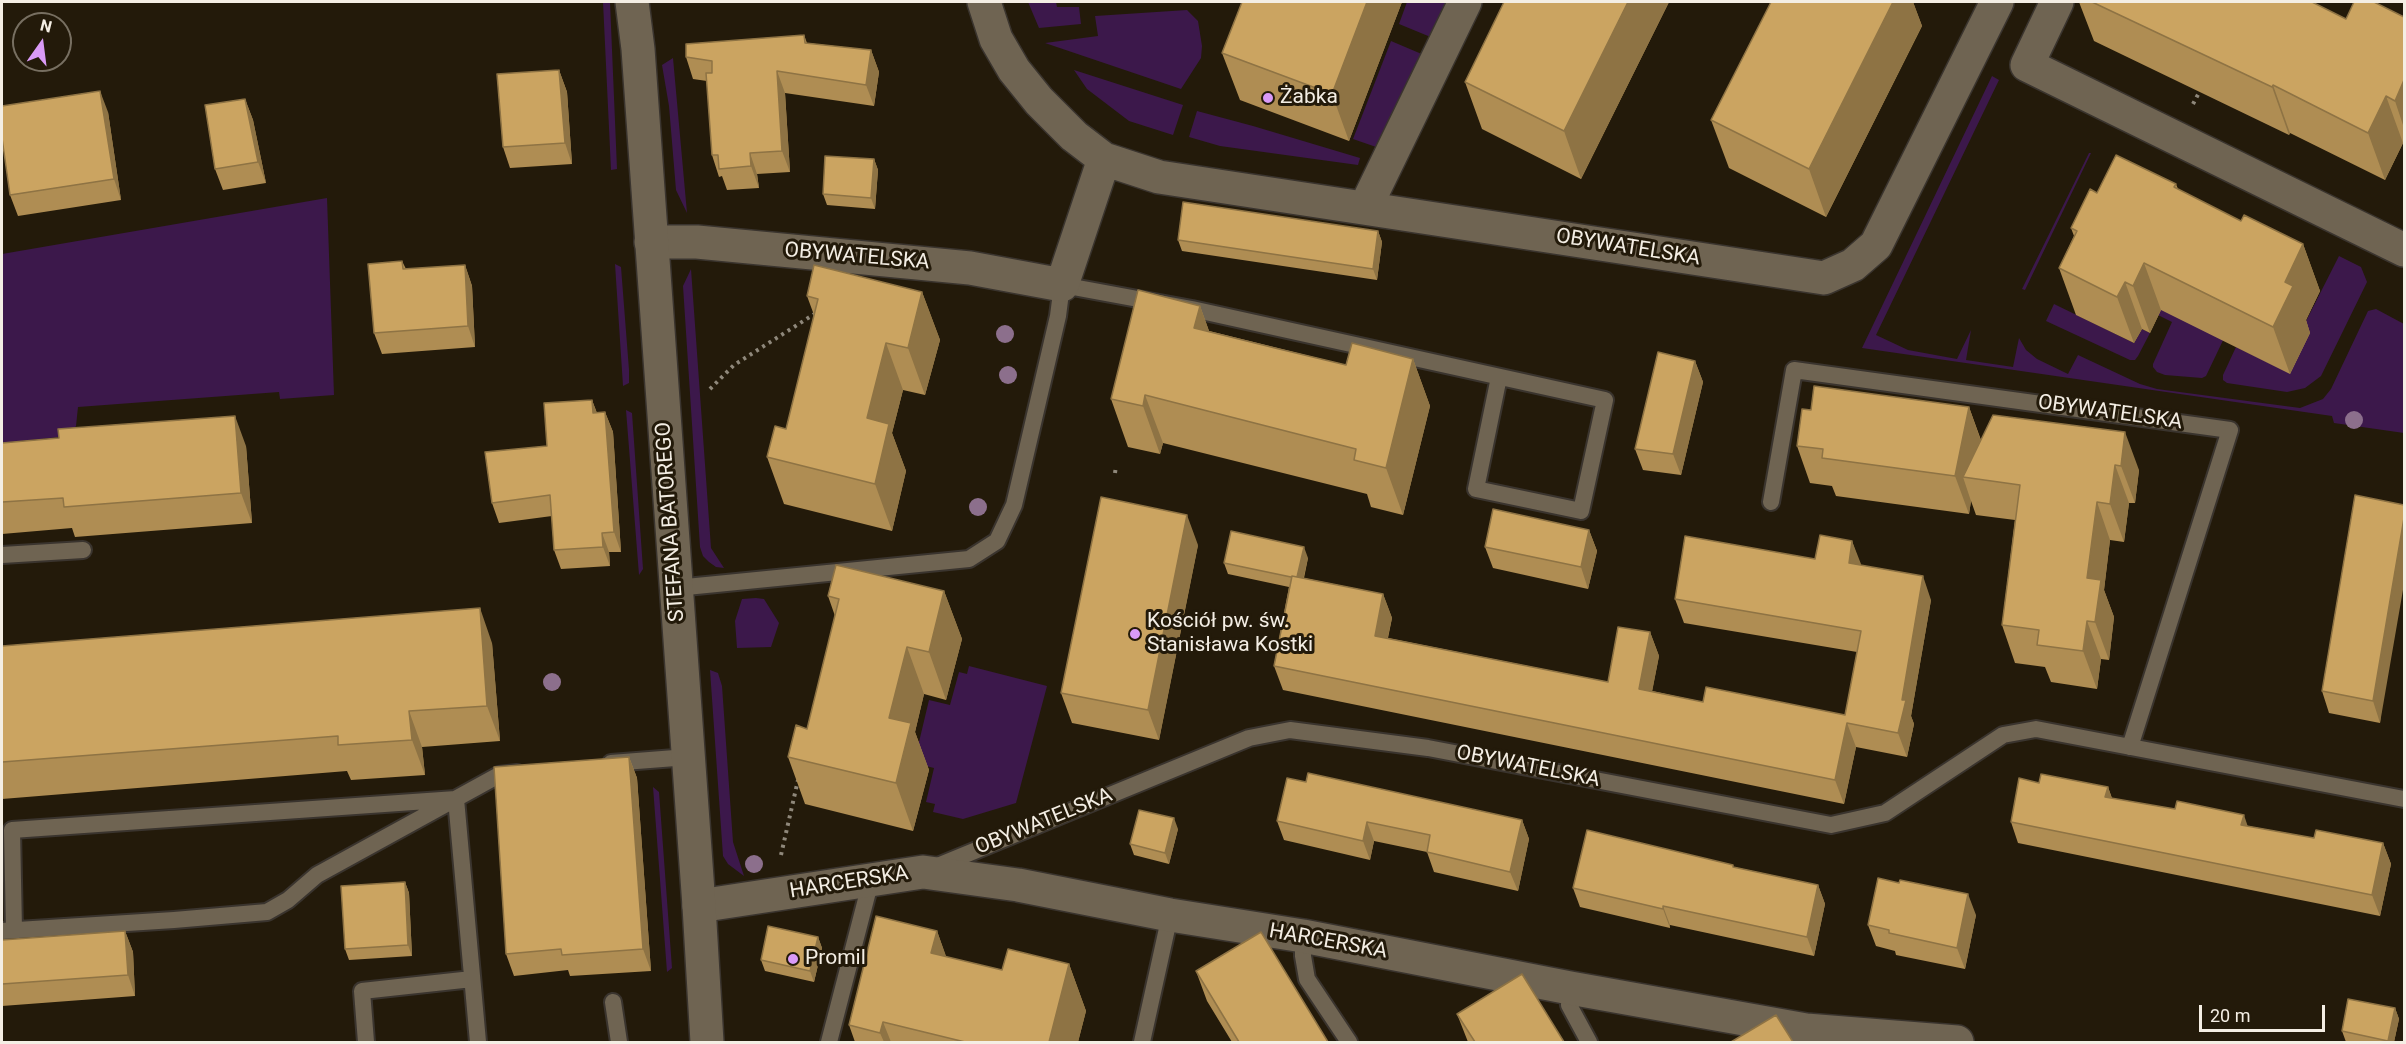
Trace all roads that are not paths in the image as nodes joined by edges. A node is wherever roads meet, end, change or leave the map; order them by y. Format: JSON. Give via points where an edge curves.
{"nodes":[{"id":1,"x":632,"y":2,"type":"edge"},
{"id":2,"x":984,"y":2,"type":"edge"},
{"id":3,"x":1465,"y":2,"type":"edge"},
{"id":4,"x":1997,"y":2,"type":"edge"},
{"id":5,"x":2057,"y":2,"type":"edge"},
{"id":6,"x":1104,"y":159,"type":"junction"},
{"id":7,"x":1365,"y":208,"type":"junction"},
{"id":8,"x":651,"y":242,"type":"junction"},
{"id":9,"x":2404,"y":250,"type":"edge"},
{"id":10,"x":1062,"y":285,"type":"junction"},
{"id":11,"x":1499,"y":377,"type":"junction"},
{"id":12,"x":1772,"y":502,"type":"dead end"},
{"id":13,"x":83,"y":550,"type":"dead end"},
{"id":14,"x":2,"y":555,"type":"edge"},
{"id":15,"x":676,"y":588,"type":"junction"},
{"id":16,"x":2130,"y":747,"type":"junction"},
{"id":17,"x":688,"y":757,"type":"junction"},
{"id":18,"x":589,"y":764,"type":"edge"},
{"id":19,"x":533,"y":771,"type":"edge"},
{"id":20,"x":456,"y":799,"type":"junction"},
{"id":21,"x":2404,"y":799,"type":"edge"},
{"id":22,"x":923,"y":872,"type":"junction"},
{"id":23,"x":871,"y":880,"type":"junction"},
{"id":24,"x":699,"y":906,"type":"junction"},
{"id":25,"x":1170,"y":915,"type":"junction"},
{"id":26,"x":8,"y":931,"type":"edge"},
{"id":27,"x":1303,"y":936,"type":"junction"},
{"id":28,"x":472,"y":980,"type":"junction"},
{"id":29,"x":1570,"y":988,"type":"junction"},
{"id":30,"x":614,"y":1002,"type":"dead end"},
{"id":31,"x":1810,"y":1036,"type":"edge"},
{"id":32,"x":366,"y":1042,"type":"edge"},
{"id":33,"x":477,"y":1042,"type":"edge"},
{"id":34,"x":619,"y":1042,"type":"edge"},
{"id":35,"x":706,"y":1042,"type":"edge"},
{"id":36,"x":829,"y":1042,"type":"edge"},
{"id":37,"x":1142,"y":1042,"type":"edge"},
{"id":38,"x":1349,"y":1042,"type":"edge"},
{"id":39,"x":1589,"y":1042,"type":"edge"},
{"id":40,"x":1957,"y":1042,"type":"edge"}],
"edges":[{"from":1,"to":8,"type":"street","name":"STEFANA BATOREGO"},
{"from":2,"to":6,"type":"street","name":"OBYWATELSKA","via":[[996,39],[1014,70],[1074,136]]},
{"from":3,"to":7,"type":"street"},
{"from":4,"to":7,"type":"street","name":"OBYWATELSKA","via":[[1876,245],[1853,265],[1824,278]]},
{"from":5,"to":9,"type":"street","via":[[2027,65]]},
{"from":6,"to":7,"type":"street","name":"OBYWATELSKA","via":[[1159,177]]},
{"from":6,"to":10,"type":"street"},
{"from":8,"to":10,"type":"street","name":"OBYWATELSKA","via":[[697,242],[865,257],[989,270]]},
{"from":8,"to":15,"type":"street","name":"STEFANA BATOREGO"},
{"from":10,"to":11,"type":"lane","name":"OBYWATELSKA","via":[[1192,309]]},
{"from":10,"to":15,"type":"lane","via":[[1014,505],[997,541],[969,559]]},
{"from":11,"to":11,"type":"lane","name":"OBYWATELSKA","via":[[1605,400],[1581,511],[1476,489]]},
{"from":12,"to":16,"type":"lane","name":"OBYWATELSKA","via":[[1794,370],[2230,430]]},
{"from":13,"to":14,"type":"lane"},
{"from":15,"to":17,"type":"street","name":"STEFANA BATOREGO"},
{"from":16,"to":21,"type":"lane","name":"OBYWATELSKA"},
{"from":16,"to":22,"type":"lane","name":"OBYWATELSKA","via":[[2036,729],[2003,735],[1885,813],[1831,825],[1428,748],[1290,730],[1249,738]]},
{"from":17,"to":18,"type":"lane"},
{"from":17,"to":24,"type":"street","name":"STEFANA BATOREGO"},
{"from":19,"to":20,"type":"lane","via":[[499,775]]},
{"from":20,"to":26,"type":"lane","via":[[317,875],[267,912]]},
{"from":20,"to":26,"type":"lane","via":[[12,830]]},
{"from":20,"to":28,"type":"lane"},
{"from":22,"to":23,"type":"street","name":"HARCERSKA"},
{"from":22,"to":25,"type":"street","name":"HARCERSKA","via":[[1018,885]]},
{"from":23,"to":24,"type":"street","name":"HARCERSKA"},
{"from":23,"to":36,"type":"lane"},
{"from":24,"to":35,"type":"street","name":"STEFANA BATOREGO"},
{"from":25,"to":27,"type":"street","name":"HARCERSKA"},
{"from":25,"to":37,"type":"lane"},
{"from":27,"to":29,"type":"street","name":"HARCERSKA"},
{"from":27,"to":38,"type":"lane","via":[[1307,979]]},
{"from":28,"to":32,"type":"lane","via":[[362,991]]},
{"from":28,"to":33,"type":"lane"},
{"from":29,"to":31,"type":"street","name":"HARCERSKA"},
{"from":29,"to":39,"type":"lane","via":[[1569,1005]]},
{"from":30,"to":34,"type":"lane"},
{"from":31,"to":40,"type":"street","name":"HARCERSKA"}]}
